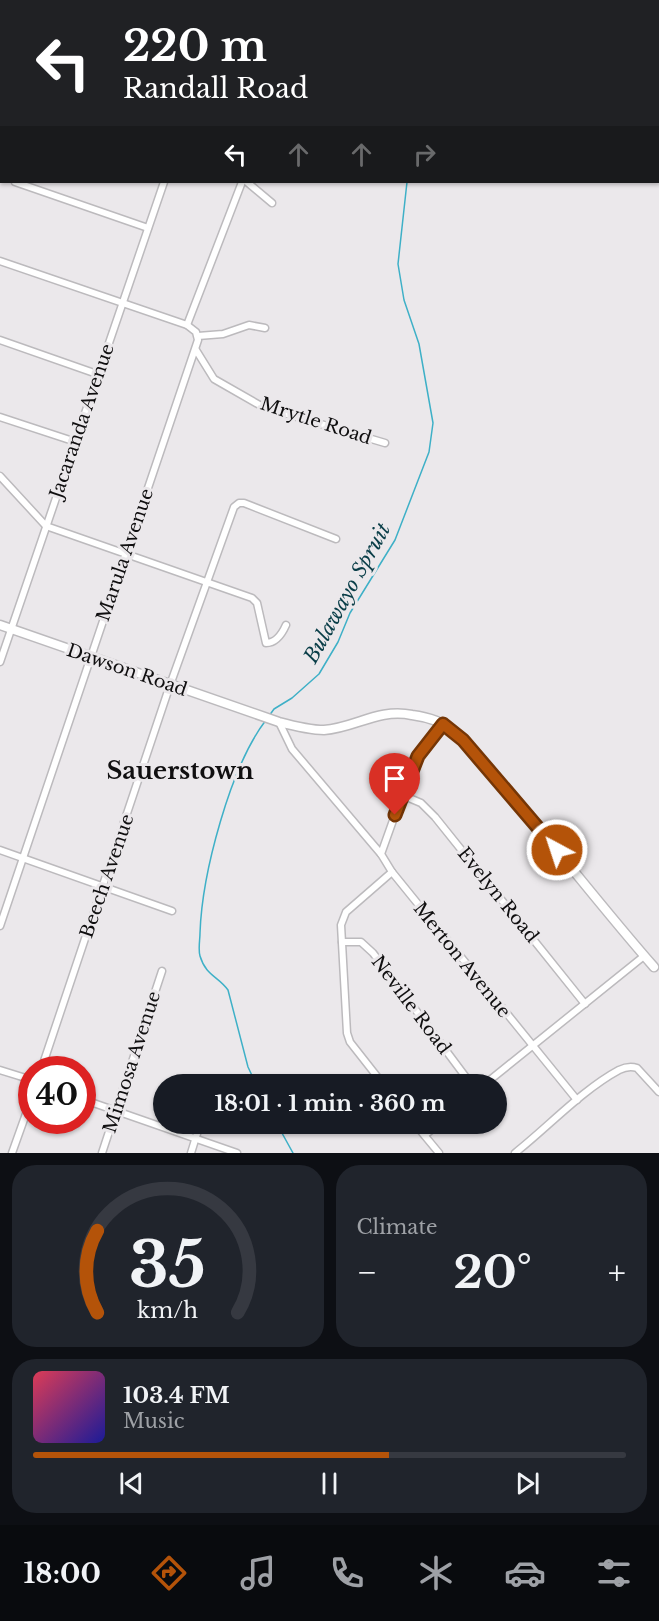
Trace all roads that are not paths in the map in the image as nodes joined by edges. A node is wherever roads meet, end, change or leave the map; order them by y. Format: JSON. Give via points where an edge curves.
{"nodes":[{"id":1,"x":18,"y":183,"type":"edge"},
{"id":2,"x":164,"y":183,"type":"edge"},
{"id":3,"x":242,"y":183,"type":"edge"},
{"id":4,"x":248,"y":183,"type":"edge"},
{"id":5,"x":272,"y":203,"type":"dead end"},
{"id":6,"x":148,"y":228,"type":"junction"},
{"id":7,"x":0,"y":261,"type":"edge"},
{"id":8,"x":122,"y":303,"type":"junction"},
{"id":9,"x":188,"y":325,"type":"junction"},
{"id":10,"x":265,"y":328,"type":"dead end"},
{"id":11,"x":198,"y":336,"type":"junction"},
{"id":12,"x":0,"y":340,"type":"edge"},
{"id":13,"x":196,"y":350,"type":"junction"},
{"id":14,"x":97,"y":374,"type":"junction"},
{"id":15,"x":0,"y":417,"type":"edge"},
{"id":16,"x":76,"y":442,"type":"junction"},
{"id":17,"x":386,"y":442,"type":"dead end"},
{"id":18,"x":0,"y":476,"type":"edge"},
{"id":19,"x":46,"y":526,"type":"junction"},
{"id":20,"x":336,"y":538,"type":"dead end"},
{"id":21,"x":126,"y":554,"type":"junction"},
{"id":22,"x":207,"y":581,"type":"junction"},
{"id":23,"x":0,"y":626,"type":"edge"},
{"id":24,"x":286,"y":626,"type":"dead end"},
{"id":25,"x":11,"y":630,"type":"junction"},
{"id":26,"x":91,"y":657,"type":"junction"},
{"id":27,"x":0,"y":662,"type":"edge"},
{"id":28,"x":170,"y":685,"type":"junction"},
{"id":29,"x":279,"y":722,"type":"junction"},
{"id":30,"x":443,"y":724,"type":"junction"},
{"id":31,"x":402,"y":795,"type":"junction"},
{"id":32,"x":0,"y":850,"type":"edge"},
{"id":33,"x":381,"y":854,"type":"junction"},
{"id":34,"x":24,"y":858,"type":"junction"},
{"id":35,"x":392,"y":872,"type":"junction"},
{"id":36,"x":104,"y":885,"type":"junction"},
{"id":37,"x":172,"y":910,"type":"dead end"},
{"id":38,"x":0,"y":926,"type":"edge"},
{"id":39,"x":342,"y":942,"type":"junction"},
{"id":40,"x":644,"y":956,"type":"junction"},
{"id":41,"x":657,"y":970,"type":"edge"},
{"id":42,"x":162,"y":971,"type":"dead end"},
{"id":43,"x":585,"y":1004,"type":"junction"},
{"id":44,"x":533,"y":1047,"type":"junction"},
{"id":45,"x":46,"y":1056,"type":"edge"},
{"id":46,"x":0,"y":1070,"type":"edge"},
{"id":47,"x":375,"y":1074,"type":"edge"},
{"id":48,"x":464,"y":1074,"type":"edge"},
{"id":49,"x":498,"y":1074,"type":"edge"},
{"id":50,"x":18,"y":1076,"type":"edge"},
{"id":51,"x":659,"y":1092,"type":"edge"},
{"id":52,"x":577,"y":1100,"type":"junction"},
{"id":53,"x":96,"y":1103,"type":"edge"},
{"id":54,"x":117,"y":1111,"type":"junction"},
{"id":55,"x":19,"y":1134,"type":"edge"},
{"id":56,"x":197,"y":1134,"type":"edge"},
{"id":57,"x":425,"y":1135,"type":"edge"},
{"id":58,"x":196,"y":1138,"type":"junction"},
{"id":59,"x":523,"y":1147,"type":"junction"},
{"id":60,"x":12,"y":1153,"type":"edge"},
{"id":61,"x":102,"y":1153,"type":"edge"},
{"id":62,"x":191,"y":1153,"type":"edge"},
{"id":63,"x":237,"y":1153,"type":"edge"},
{"id":64,"x":439,"y":1153,"type":"edge"},
{"id":65,"x":515,"y":1153,"type":"edge"},
{"id":66,"x":528,"y":1153,"type":"edge"}],
"edges":[{"from":1,"to":6,"type":"street"},
{"from":2,"to":6,"type":"street","name":"Jacaranda Avenue"},
{"from":3,"to":9,"type":"street"},
{"from":4,"to":5,"type":"street"},
{"from":6,"to":8,"type":"street","name":"Jacaranda Avenue"},
{"from":7,"to":8,"type":"street"},
{"from":8,"to":9,"type":"street"},
{"from":8,"to":14,"type":"street","name":"Jacaranda Avenue"},
{"from":9,"to":11,"type":"street"},
{"from":10,"to":11,"type":"street","via":[[249,325],[223,334]]},
{"from":11,"to":13,"type":"street","name":"Marula Avenue"},
{"from":12,"to":14,"type":"street"},
{"from":13,"to":17,"type":"street","name":"Mrytle Road","via":[[214,379],[263,407]]},
{"from":13,"to":21,"type":"street","name":"Marula Avenue"},
{"from":14,"to":16,"type":"street","name":"Jacaranda Avenue"},
{"from":15,"to":16,"type":"street"},
{"from":16,"to":19,"type":"street","name":"Jacaranda Avenue"},
{"from":18,"to":19,"type":"street"},
{"from":19,"to":21,"type":"street"},
{"from":19,"to":25,"type":"street","name":"Jacaranda Avenue"},
{"from":20,"to":22,"type":"street","name":"Beech Avenue","via":[[239,503],[232,512]]},
{"from":21,"to":22,"type":"street"},
{"from":21,"to":26,"type":"street","name":"Marula Avenue"},
{"from":22,"to":24,"type":"street","via":[[255,600],[266,643],[277,639]]},
{"from":22,"to":28,"type":"street","name":"Beech Avenue"},
{"from":23,"to":25,"type":"street","name":"Dawson Road"},
{"from":25,"to":26,"type":"street","name":"Dawson Road"},
{"from":25,"to":27,"type":"street","name":"Jacaranda Avenue"},
{"from":26,"to":28,"type":"street","name":"Dawson Road"},
{"from":26,"to":34,"type":"street","name":"Marula Avenue"},
{"from":28,"to":29,"type":"street","name":"Dawson Road"},
{"from":28,"to":36,"type":"street","name":"Beech Avenue"},
{"from":29,"to":30,"type":"street","via":[[325,730],[395,713]]},
{"from":29,"to":33,"type":"street","name":"Merton Avenue","via":[[292,749]]},
{"from":30,"to":31,"type":"street","via":[[418,756]]},
{"from":30,"to":40,"type":"street","via":[[479,758]]},
{"from":31,"to":33,"type":"street"},
{"from":31,"to":43,"type":"street","name":"Evelyn Road","via":[[421,803],[435,817]]},
{"from":32,"to":34,"type":"street"},
{"from":33,"to":35,"type":"street","name":"Merton Avenue"},
{"from":34,"to":36,"type":"street"},
{"from":34,"to":38,"type":"street","name":"Marula Avenue"},
{"from":35,"to":39,"type":"street","via":[[346,912],[341,925]]},
{"from":35,"to":44,"type":"street","name":"Merton Avenue"},
{"from":36,"to":37,"type":"street"},
{"from":36,"to":45,"type":"street","name":"Beech Avenue"},
{"from":39,"to":47,"type":"street","via":[[347,1033]]},
{"from":39,"to":48,"type":"street","name":"Neville Road","via":[[361,942],[373,952]]},
{"from":40,"to":41,"type":"street"},
{"from":40,"to":43,"type":"street"},
{"from":42,"to":54,"type":"street","name":"Mimosa Avenue"},
{"from":43,"to":44,"type":"street"},
{"from":44,"to":49,"type":"street"},
{"from":44,"to":52,"type":"street","name":"Merton Avenue"},
{"from":46,"to":50,"type":"street"},
{"from":51,"to":52,"type":"street","via":[[633,1067],[619,1070]]},
{"from":52,"to":59,"type":"street"},
{"from":53,"to":54,"type":"street"},
{"from":54,"to":58,"type":"street"},
{"from":54,"to":61,"type":"street","name":"Mimosa Avenue"},
{"from":55,"to":60,"type":"street"},
{"from":56,"to":58,"type":"street"},
{"from":57,"to":64,"type":"street"},
{"from":58,"to":62,"type":"street"},
{"from":58,"to":63,"type":"street"},
{"from":59,"to":65,"type":"street"},
{"from":59,"to":66,"type":"street"}]}
